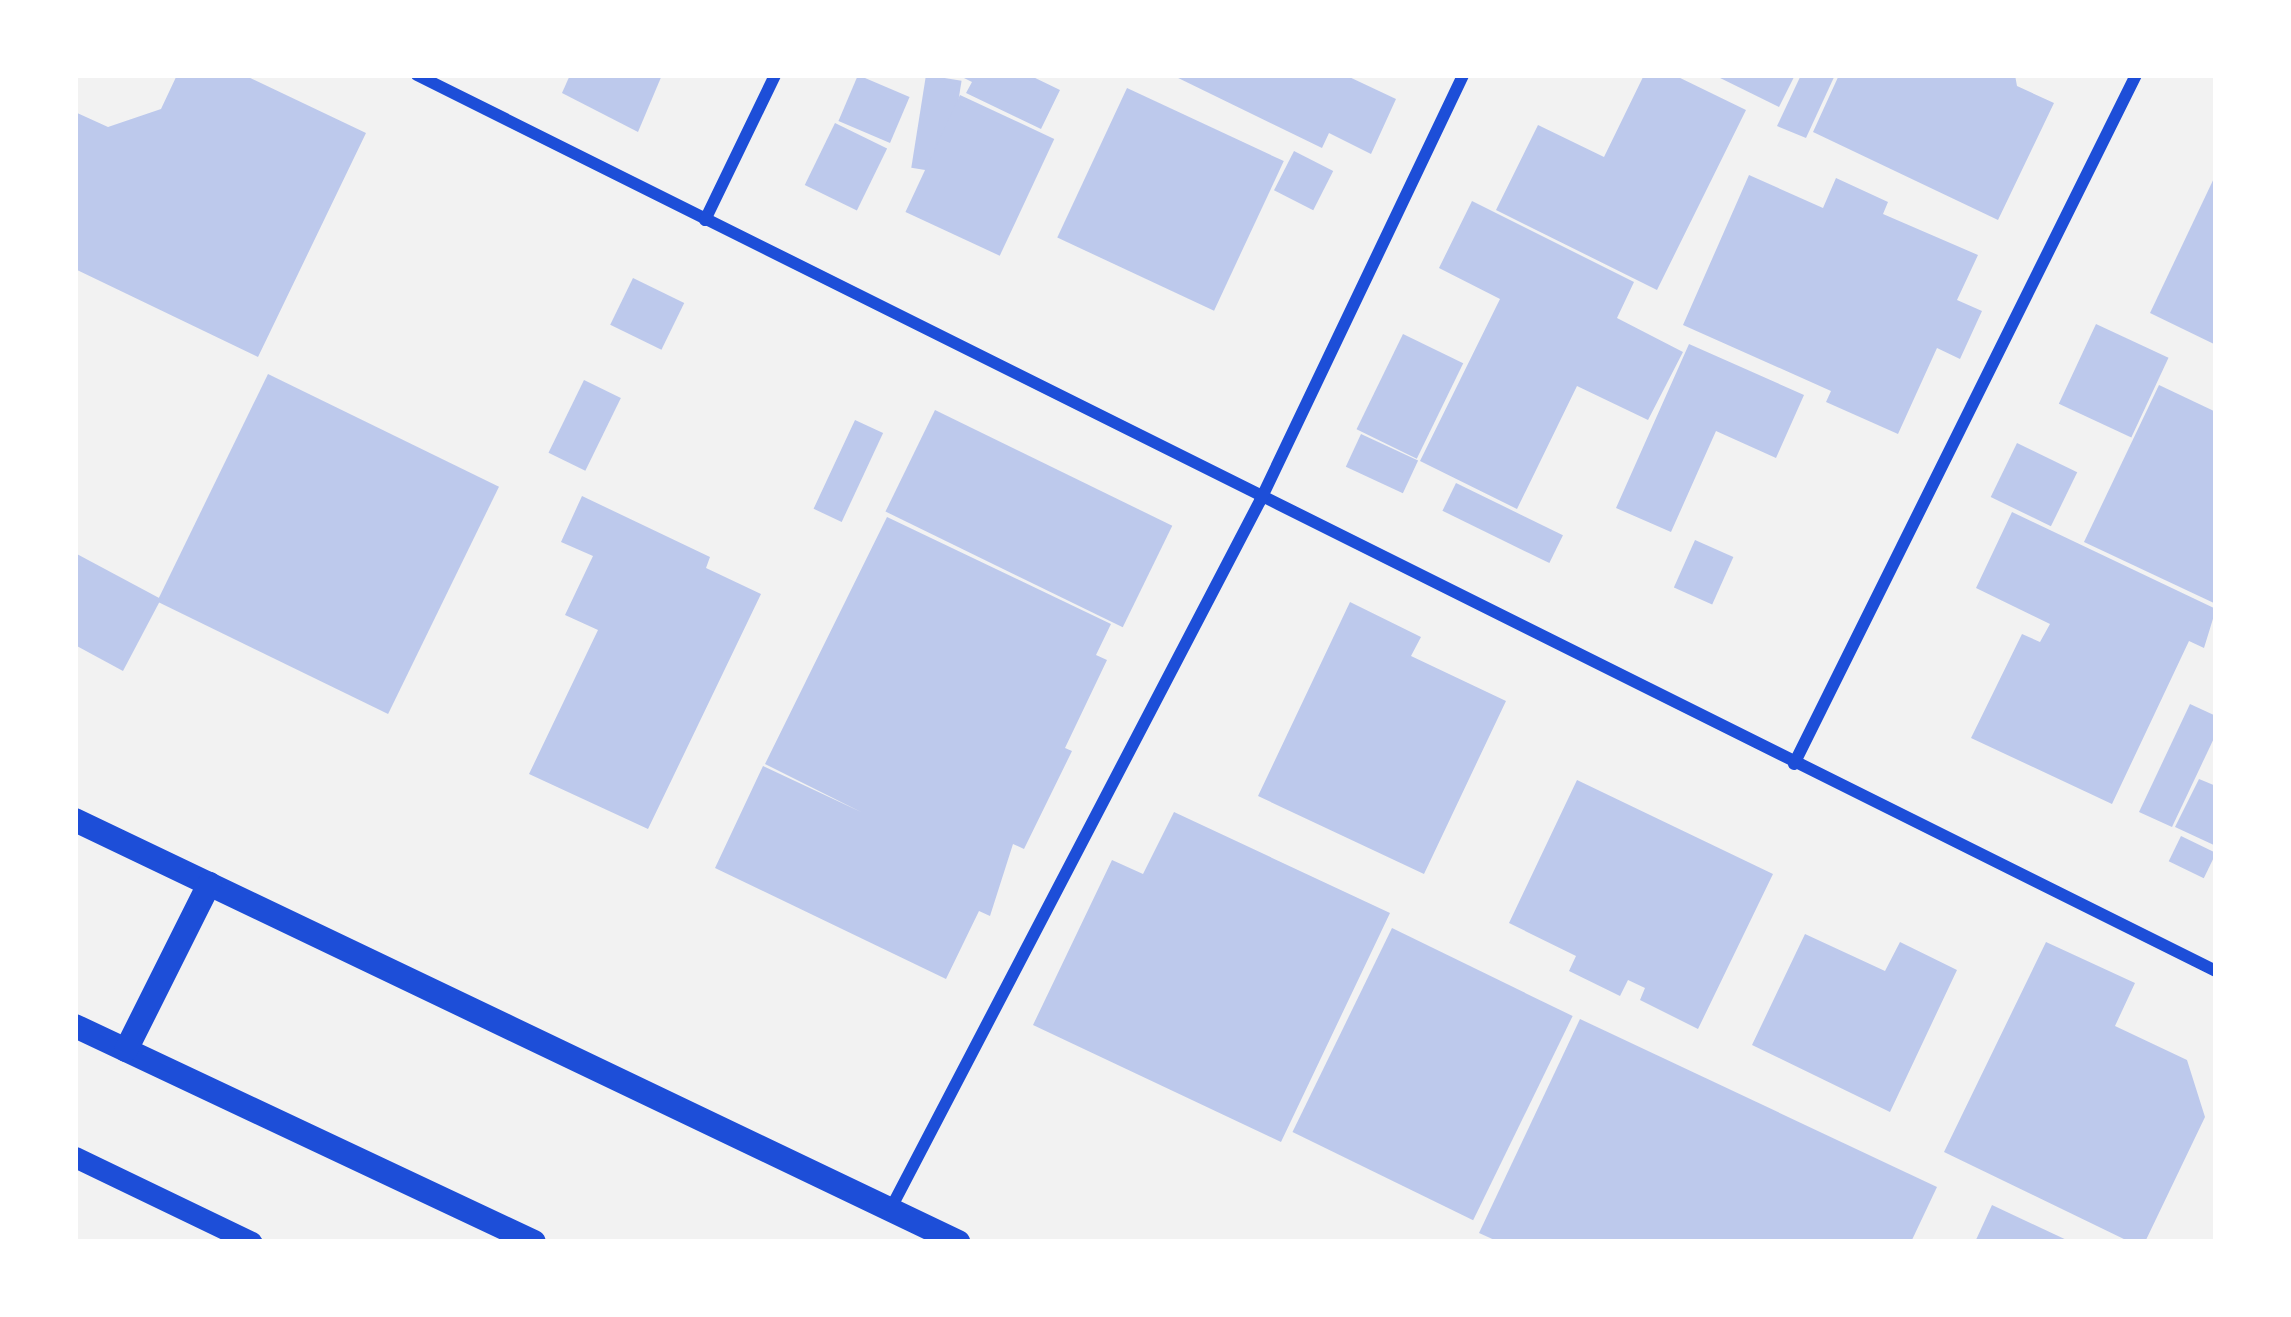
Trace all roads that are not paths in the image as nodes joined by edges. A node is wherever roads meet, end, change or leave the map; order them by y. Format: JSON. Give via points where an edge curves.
{"nodes":[{"id":1,"x":417,"y":75,"type":"edge"},
{"id":2,"x":775,"y":75,"type":"edge"},
{"id":3,"x":1462,"y":75,"type":"edge"},
{"id":4,"x":2136,"y":75,"type":"edge"},
{"id":5,"x":705,"y":220,"type":"junction"},
{"id":6,"x":1260,"y":501,"type":"junction"},
{"id":7,"x":1794,"y":764,"type":"junction"},
{"id":8,"x":75,"y":820,"type":"edge"},
{"id":9,"x":209,"y":884,"type":"junction"},
{"id":10,"x":2216,"y":971,"type":"edge"},
{"id":11,"x":75,"y":1026,"type":"edge"},
{"id":12,"x":126,"y":1050,"type":"junction"},
{"id":13,"x":75,"y":1157,"type":"edge"},
{"id":14,"x":891,"y":1208,"type":"junction"},
{"id":15,"x":252,"y":1242,"type":"edge"},
{"id":16,"x":534,"y":1242,"type":"edge"},
{"id":17,"x":958,"y":1242,"type":"edge"}],
"edges":[{"from":1,"to":5,"type":"street"},
{"from":2,"to":5,"type":"street"},
{"from":3,"to":6,"type":"street"},
{"from":4,"to":7,"type":"street"},
{"from":5,"to":6,"type":"street"},
{"from":6,"to":7,"type":"street"},
{"from":6,"to":14,"type":"street"},
{"from":7,"to":10,"type":"street"},
{"from":8,"to":9,"type":"main road"},
{"from":9,"to":12,"type":"main road"},
{"from":9,"to":14,"type":"main road"},
{"from":11,"to":12,"type":"main road"},
{"from":12,"to":16,"type":"main road"},
{"from":13,"to":15,"type":"street"},
{"from":14,"to":17,"type":"main road"}]}
